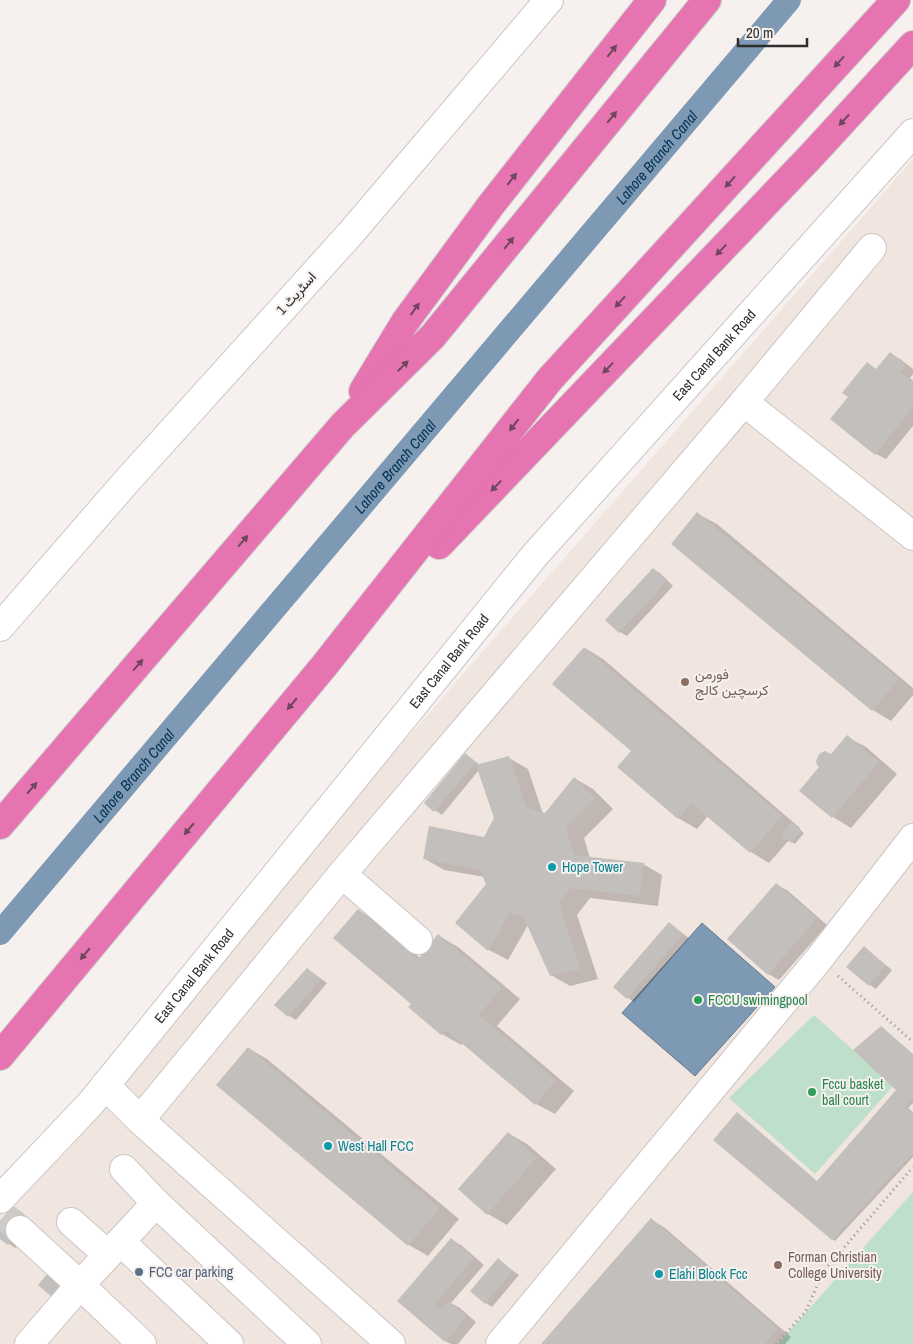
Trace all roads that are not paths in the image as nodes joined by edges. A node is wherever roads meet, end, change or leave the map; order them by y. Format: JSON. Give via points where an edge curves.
{"nodes":[{"id":1,"x":549,"y":0,"type":"edge"},
{"id":2,"x":652,"y":0,"type":"edge"},
{"id":3,"x":707,"y":0,"type":"edge"},
{"id":4,"x":896,"y":0,"type":"edge"},
{"id":5,"x":913,"y":45,"type":"edge"},
{"id":6,"x":913,"y":133,"type":"edge"},
{"id":7,"x":872,"y":248,"type":"dead end"},
{"id":8,"x":744,"y":402,"type":"junction"},
{"id":9,"x":343,"y":425,"type":"junction"},
{"id":10,"x":913,"y":536,"type":"edge"},
{"id":11,"x":0,"y":627,"type":"edge"},
{"id":12,"x":324,"y":666,"type":"junction"},
{"id":13,"x":0,"y":825,"type":"edge"},
{"id":14,"x":913,"y":838,"type":"edge"},
{"id":15,"x":342,"y":874,"type":"junction"},
{"id":16,"x":418,"y":940,"type":"dead end"},
{"id":17,"x":0,"y":1056,"type":"edge"},
{"id":18,"x":105,"y":1085,"type":"junction"},
{"id":19,"x":140,"y":1120,"type":"junction"},
{"id":20,"x":124,"y":1169,"type":"dead end"},
{"id":21,"x":156,"y":1203,"type":"junction"},
{"id":22,"x":6,"y":1214,"type":"edge"},
{"id":23,"x":71,"y":1222,"type":"dead end"},
{"id":24,"x":114,"y":1249,"type":"junction"},
{"id":25,"x":80,"y":1285,"type":"junction"},
{"id":26,"x":38,"y":1341,"type":"edge"},
{"id":27,"x":142,"y":1344,"type":"edge"},
{"id":28,"x":228,"y":1344,"type":"edge"},
{"id":29,"x":307,"y":1344,"type":"edge"},
{"id":30,"x":391,"y":1344,"type":"edge"},
{"id":31,"x":500,"y":1344,"type":"edge"}],
"edges":[{"from":1,"to":11,"type":"street","name":"اسٹریٹ 1","via":[[350,234]]},
{"from":9,"to":2,"type":"highway","one_way":true,"via":[[405,322],[491,205]]},
{"from":9,"to":3,"type":"highway","one_way":true,"via":[[433,336]]},
{"from":4,"to":12,"type":"highway","one_way":true,"via":[[550,379]]},
{"from":5,"to":12,"type":"highway","one_way":true},
{"from":6,"to":18,"type":"street","name":"East Canal Bank Road","via":[[535,556]]},
{"from":7,"to":8,"type":"street"},
{"from":8,"to":10,"type":"street"},
{"from":8,"to":15,"type":"street"},
{"from":13,"to":9,"type":"highway","one_way":true},
{"from":12,"to":17,"type":"highway","one_way":true},
{"from":14,"to":31,"type":"street","via":[[819,959]]},
{"from":15,"to":16,"type":"street"},
{"from":15,"to":19,"type":"street"},
{"from":18,"to":19,"type":"street"},
{"from":18,"to":22,"type":"street","name":"East Canal Bank Road"},
{"from":19,"to":30,"type":"street"},
{"from":20,"to":21,"type":"street"},
{"from":21,"to":24,"type":"street"},
{"from":21,"to":29,"type":"street"},
{"from":22,"to":25,"type":"street"},
{"from":23,"to":24,"type":"street"},
{"from":24,"to":25,"type":"street"},
{"from":24,"to":28,"type":"street"},
{"from":25,"to":26,"type":"street"},
{"from":25,"to":27,"type":"street"}]}
